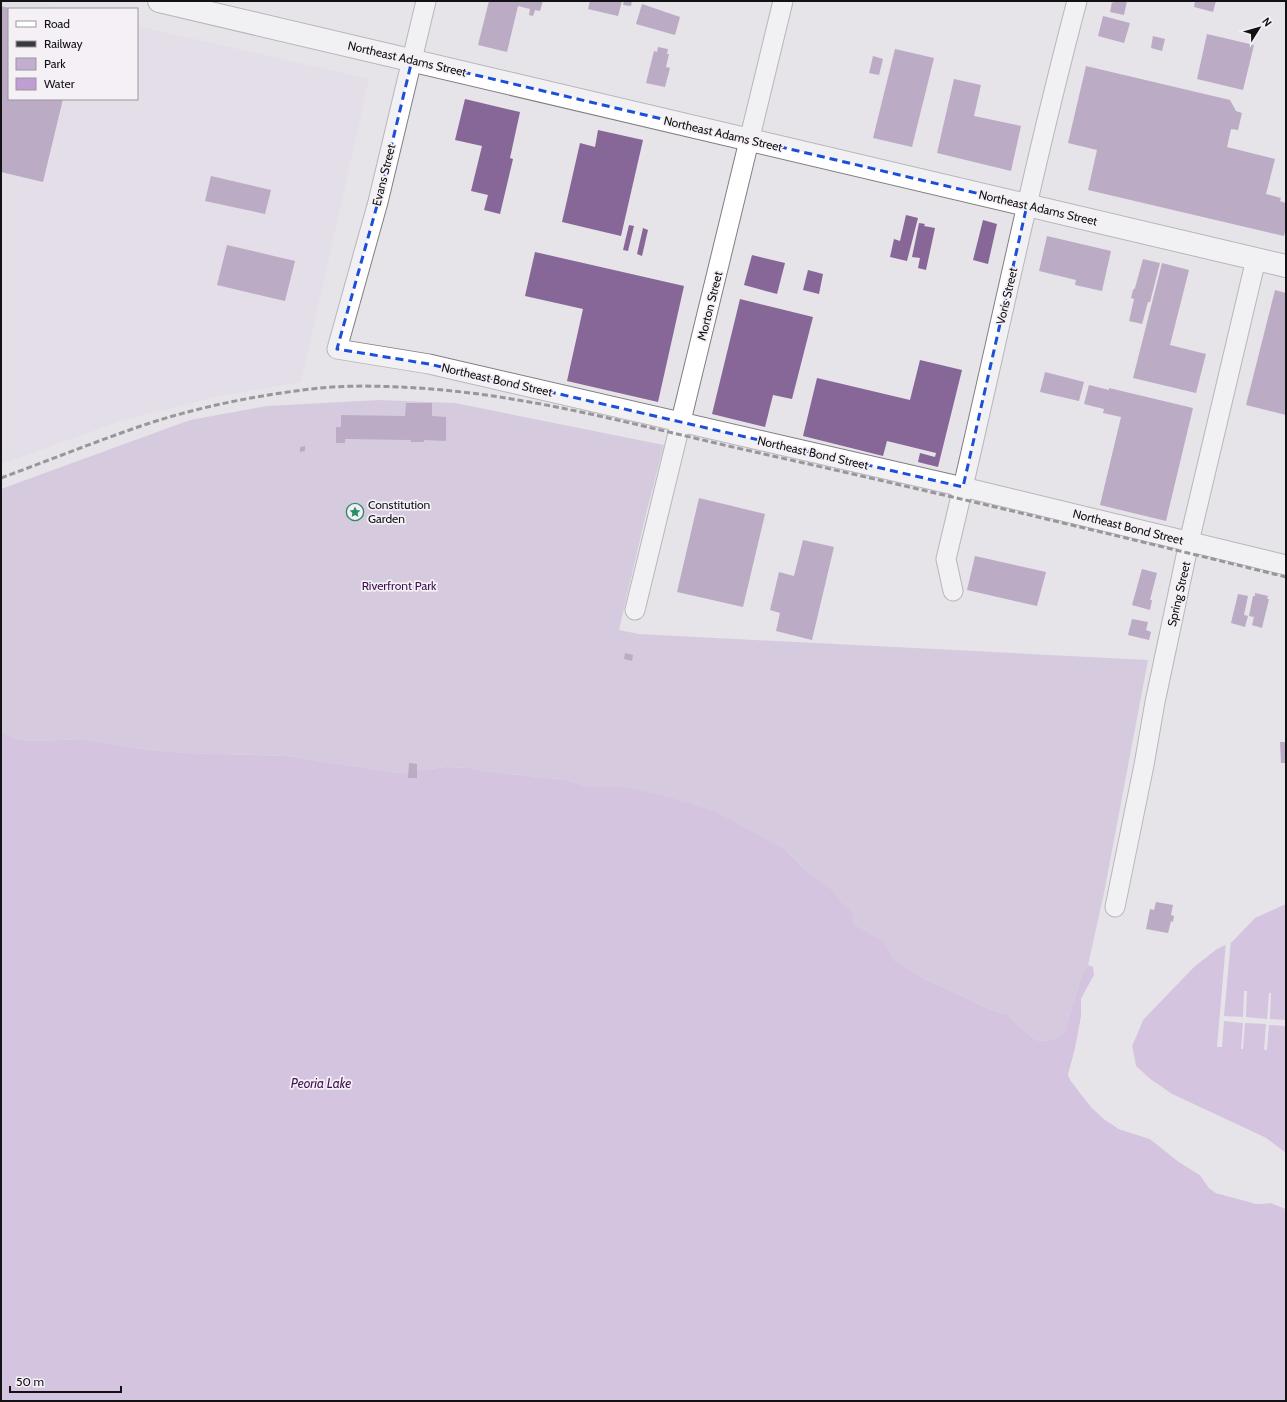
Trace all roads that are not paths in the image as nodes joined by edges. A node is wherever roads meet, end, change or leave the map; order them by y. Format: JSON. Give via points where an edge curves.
{"nodes":[{"id":1,"x":159,"y":1,"type":"edge"},
{"id":2,"x":426,"y":1,"type":"edge"},
{"id":3,"x":783,"y":1,"type":"edge"},
{"id":4,"x":1077,"y":1,"type":"edge"},
{"id":5,"x":412,"y":60,"type":"junction"},
{"id":6,"x":750,"y":140,"type":"junction"},
{"id":7,"x":1027,"y":205,"type":"junction"},
{"id":8,"x":1256,"y":259,"type":"junction"},
{"id":9,"x":1286,"y":266,"type":"edge"},
{"id":10,"x":337,"y":349,"type":"joint"},
{"id":11,"x":682,"y":423,"type":"junction"},
{"id":12,"x":963,"y":487,"type":"junction"},
{"id":13,"x":1189,"y":542,"type":"junction"},
{"id":14,"x":1286,"y":565,"type":"edge"},
{"id":15,"x":953,"y":591,"type":"dead end"},
{"id":16,"x":635,"y":610,"type":"dead end"},
{"id":17,"x":1115,"y":907,"type":"dead end"}],
"edges":[{"from":1,"to":5,"type":"main road","name":"Northeast Adams Street"},
{"from":2,"to":5,"type":"street","name":"Evans Street"},
{"from":3,"to":6,"type":"street","name":"Morton Street"},
{"from":4,"to":7,"type":"street","name":"Voris Street"},
{"from":5,"to":6,"type":"main road","name":"Northeast Adams Street"},
{"from":5,"to":10,"type":"street","name":"Evans Street","via":[[378,202]]},
{"from":6,"to":7,"type":"main road","name":"Northeast Adams Street"},
{"from":6,"to":11,"type":"street","name":"Morton Street"},
{"from":7,"to":8,"type":"main road","name":"Northeast Adams Street"},
{"from":7,"to":12,"type":"street","name":"Voris Street"},
{"from":8,"to":9,"type":"main road","name":"Northeast Adams Street"},
{"from":8,"to":13,"type":"street","name":"Spring Street"},
{"from":10,"to":11,"type":"street","name":"Northeast Bond Street","via":[[429,364]]},
{"from":11,"to":12,"type":"street","name":"Northeast Bond Street"},
{"from":11,"to":16,"type":"street","name":"Morton Street"},
{"from":12,"to":13,"type":"street","name":"Northeast Bond Street"},
{"from":12,"to":15,"type":"street","name":"Voris Street","via":[[946,559]]},
{"from":13,"to":14,"type":"street","name":"Northeast Bond Street"},
{"from":13,"to":17,"type":"street","name":"Spring Street"}]}
